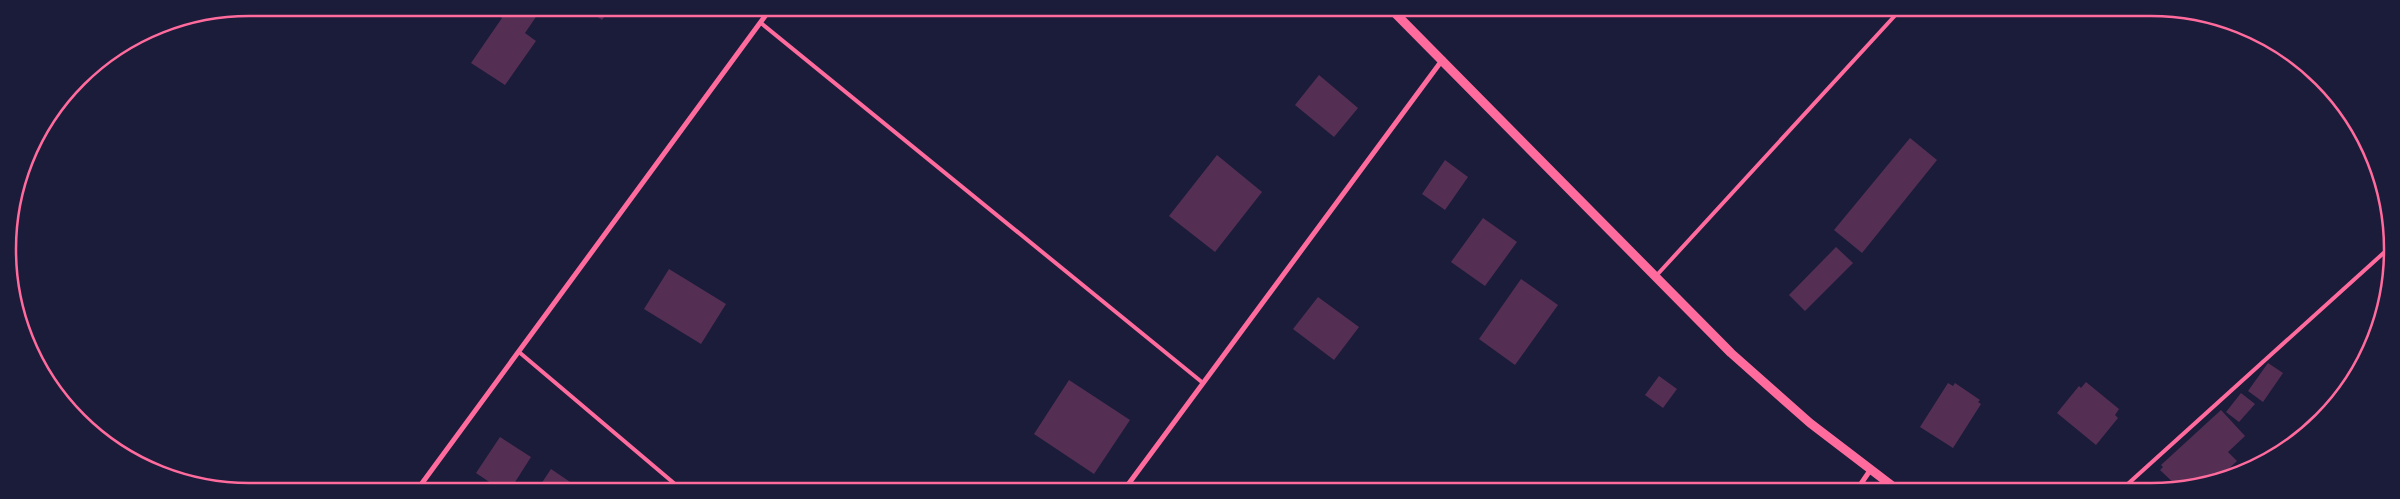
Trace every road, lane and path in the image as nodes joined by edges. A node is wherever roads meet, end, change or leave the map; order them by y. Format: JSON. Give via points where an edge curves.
{"nodes":[{"id":1,"x":765,"y":16,"type":"edge"},
{"id":2,"x":1398,"y":16,"type":"edge"},
{"id":3,"x":1895,"y":16,"type":"edge"},
{"id":4,"x":761,"y":22,"type":"junction"},
{"id":5,"x":1443,"y":60,"type":"junction"},
{"id":6,"x":2384,"y":253,"type":"edge"},
{"id":7,"x":1656,"y":276,"type":"junction"},
{"id":8,"x":518,"y":352,"type":"junction"},
{"id":9,"x":1204,"y":383,"type":"junction"},
{"id":10,"x":1871,"y":469,"type":"junction"},
{"id":11,"x":422,"y":483,"type":"edge"},
{"id":12,"x":674,"y":483,"type":"edge"},
{"id":13,"x":1129,"y":483,"type":"edge"},
{"id":14,"x":1861,"y":483,"type":"edge"},
{"id":15,"x":1889,"y":483,"type":"edge"},
{"id":16,"x":2129,"y":483,"type":"edge"}],
"edges":[{"from":1,"to":4,"type":"street"},
{"from":2,"to":5,"type":"street"},
{"from":3,"to":7,"type":"lane"},
{"from":4,"to":8,"type":"street"},
{"from":4,"to":9,"type":"lane"},
{"from":5,"to":7,"type":"street"},
{"from":5,"to":9,"type":"street"},
{"from":6,"to":16,"type":"lane"},
{"from":7,"to":10,"type":"street","via":[[1731,353],[1810,423]]},
{"from":8,"to":11,"type":"street"},
{"from":8,"to":12,"type":"lane"},
{"from":9,"to":13,"type":"street"},
{"from":10,"to":14,"type":"street"},
{"from":10,"to":15,"type":"street"}]}
